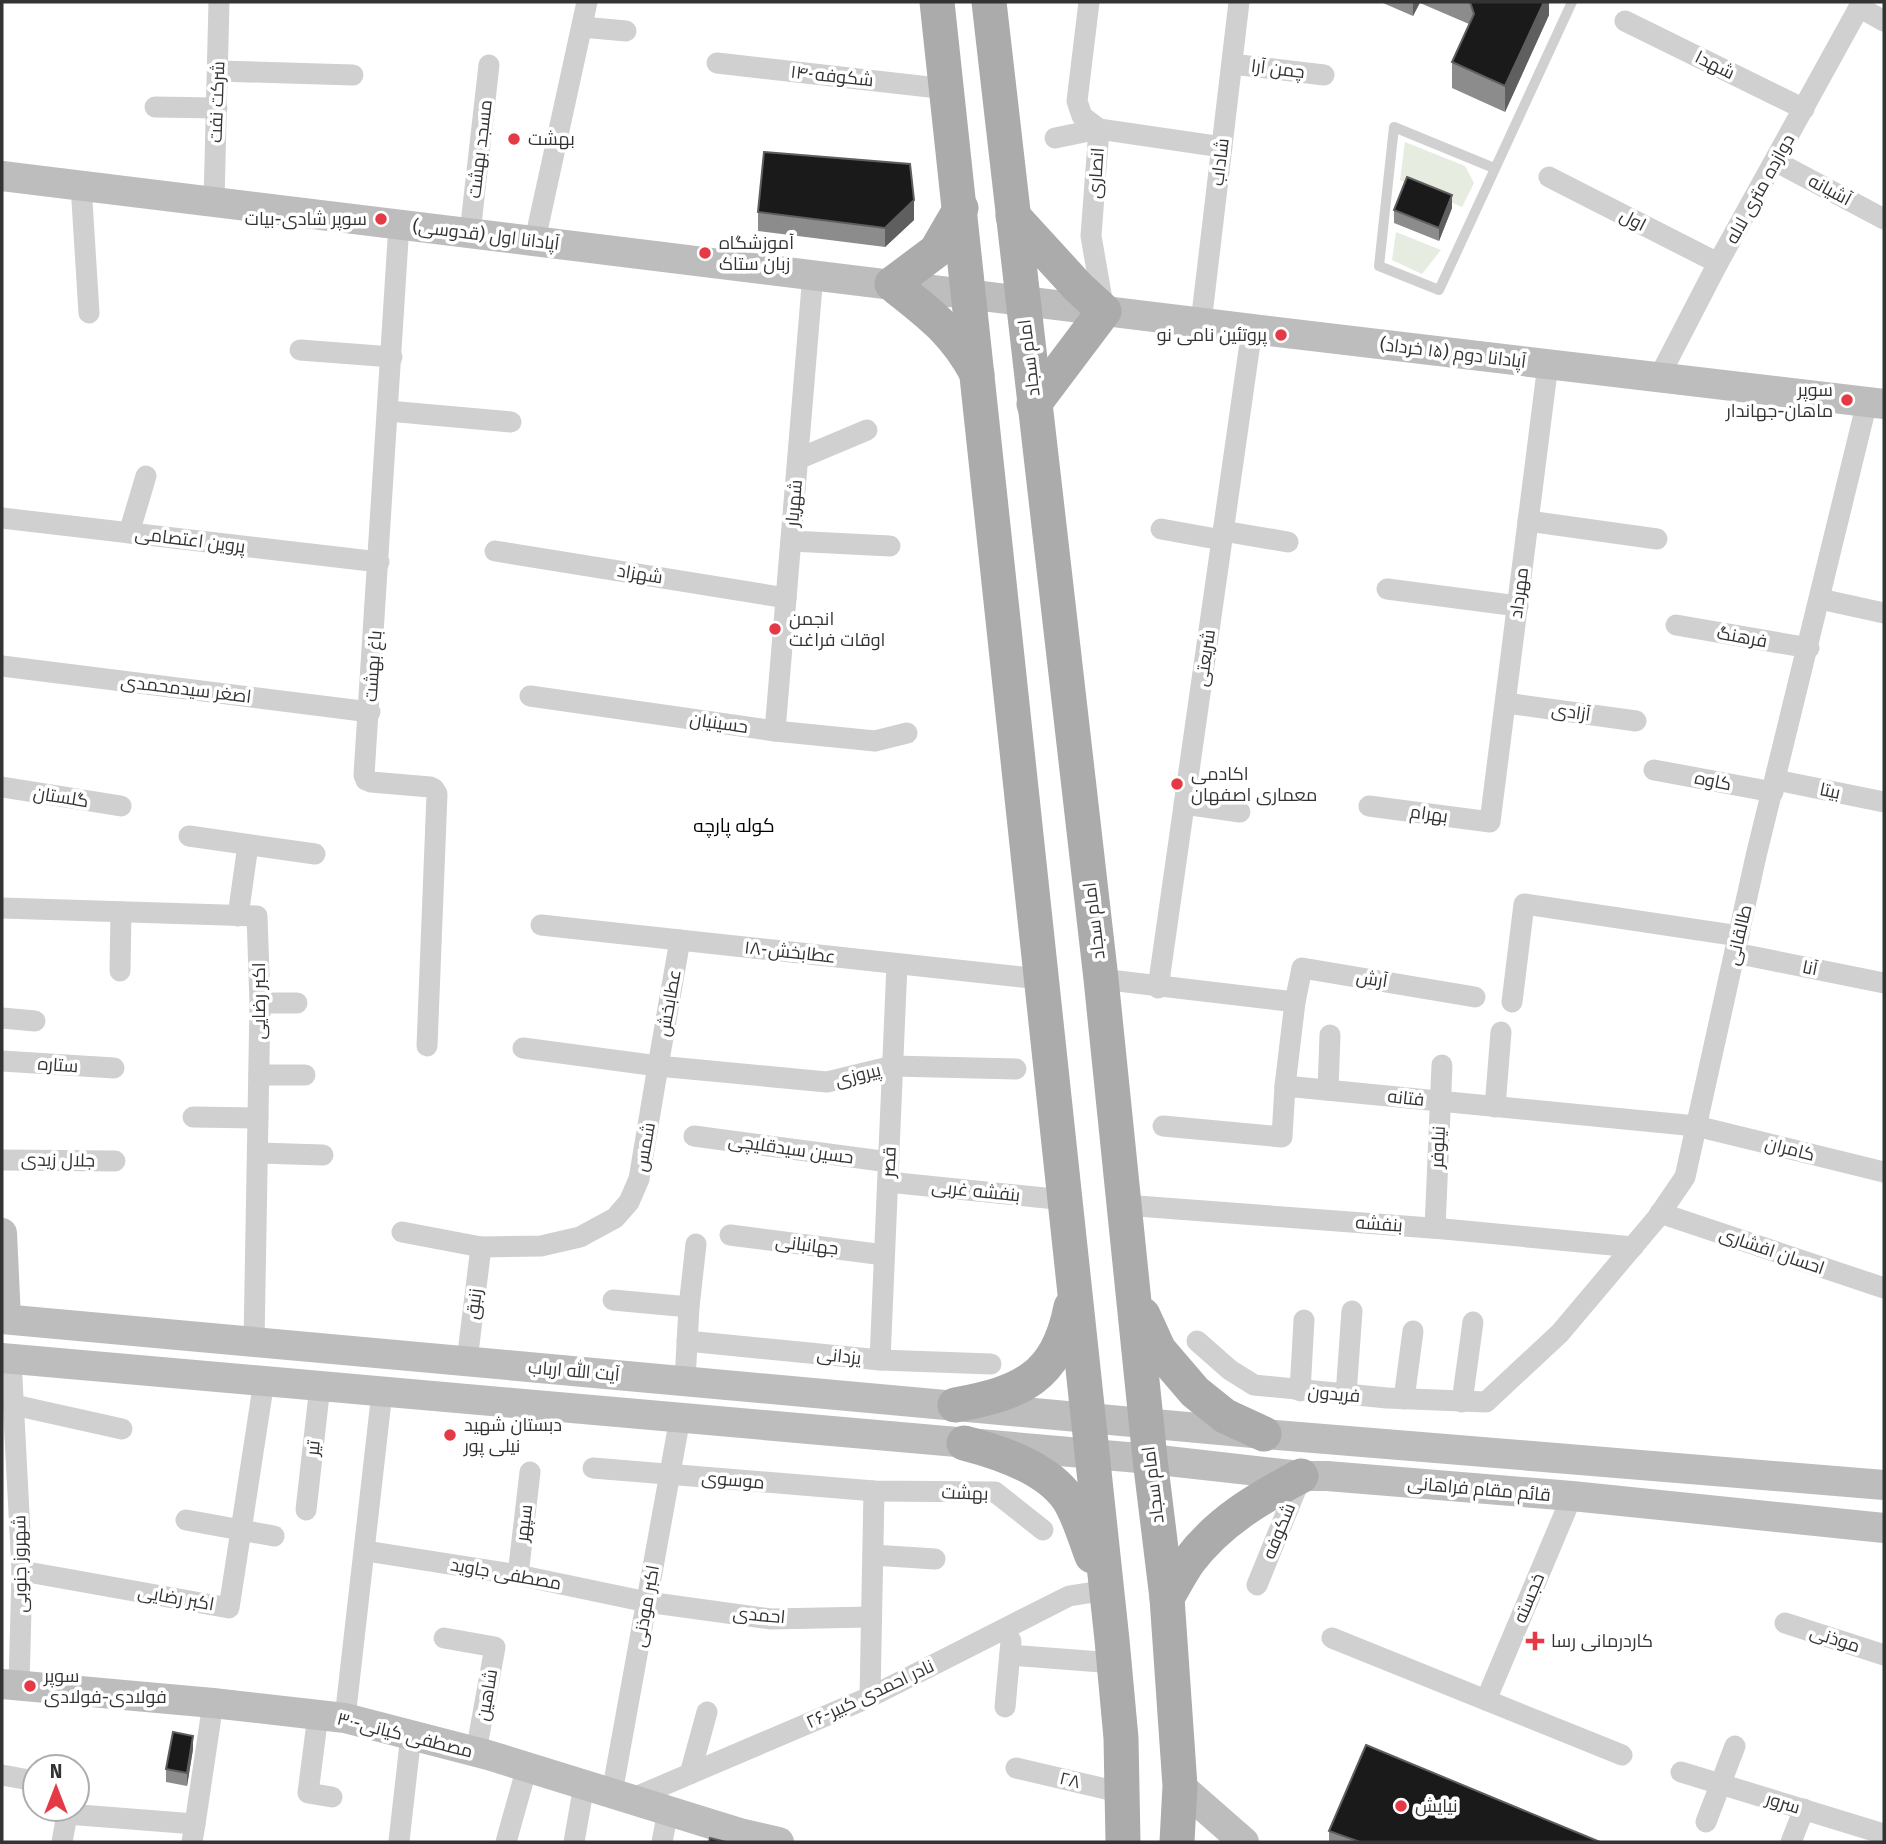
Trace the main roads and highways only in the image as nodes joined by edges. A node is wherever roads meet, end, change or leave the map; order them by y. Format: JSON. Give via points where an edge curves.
{"nodes":[{"id":1,"x":937,"y":2,"type":"edge"},
{"id":2,"x":989,"y":2,"type":"edge"},
{"id":3,"x":2,"y":176,"type":"edge"},
{"id":4,"x":961,"y":208,"type":"junction"},
{"id":5,"x":1013,"y":216,"type":"junction"},
{"id":6,"x":892,"y":284,"type":"junction"},
{"id":7,"x":971,"y":293,"type":"junction"},
{"id":8,"x":1022,"y":300,"type":"junction"},
{"id":9,"x":1104,"y":311,"type":"junction"},
{"id":10,"x":979,"y":378,"type":"junction"},
{"id":11,"x":1876,"y":403,"type":"edge"},
{"id":12,"x":1034,"y":404,"type":"junction"},
{"id":13,"x":1063,"y":657,"type":"junction"},
{"id":14,"x":1008,"y":665,"type":"junction"},
{"id":15,"x":2,"y":1233,"type":"edge"},
{"id":16,"x":1074,"y":1290,"type":"junction"},
{"id":17,"x":1133,"y":1292,"type":"junction"},
{"id":18,"x":4,"y":1319,"type":"edge"},
{"id":19,"x":7,"y":1358,"type":"edge"},
{"id":20,"x":633,"y":1376,"type":"junction"},
{"id":21,"x":955,"y":1405,"type":"junction"},
{"id":22,"x":629,"y":1413,"type":"junction"},
{"id":23,"x":1088,"y":1418,"type":"junction"},
{"id":24,"x":1146,"y":1423,"type":"junction"},
{"id":25,"x":1264,"y":1434,"type":"junction"},
{"id":26,"x":1328,"y":1438,"type":"junction"},
{"id":27,"x":964,"y":1443,"type":"junction"},
{"id":28,"x":1083,"y":1454,"type":"junction"},
{"id":29,"x":1150,"y":1459,"type":"junction"},
{"id":30,"x":1314,"y":1476,"type":"junction"},
{"id":31,"x":1884,"y":1485,"type":"edge"},
{"id":32,"x":1884,"y":1528,"type":"edge"},
{"id":33,"x":1107,"y":1590,"type":"junction"},
{"id":34,"x":1167,"y":1598,"type":"junction"},
{"id":35,"x":10,"y":1685,"type":"edge"},
{"id":36,"x":1180,"y":1786,"type":"junction"},
{"id":37,"x":779,"y":1842,"type":"edge"},
{"id":38,"x":1123,"y":1842,"type":"edge"},
{"id":39,"x":1177,"y":1842,"type":"edge"},
{"id":40,"x":1244,"y":1842,"type":"edge"}],
"edges":[{"from":1,"to":4,"type":"main road"},
{"from":2,"to":5,"type":"main road","name":"امام سجاد"},
{"from":3,"to":6,"type":"main road","name":"آپادانا اول (قدوسی)"},
{"from":4,"to":6,"type":"main road","via":[[936,251]]},
{"from":4,"to":7,"type":"main road"},
{"from":5,"to":8,"type":"main road","name":"امام سجاد"},
{"from":5,"to":9,"type":"main road"},
{"from":6,"to":7,"type":"main road","name":"آپادانا اول (قدوسی)"},
{"from":6,"to":10,"type":"main road","via":[[941,322]]},
{"from":7,"to":8,"type":"main road","name":"آپادانا اول (قدوسی)"},
{"from":7,"to":10,"type":"main road"},
{"from":8,"to":9,"type":"main road","name":"آپادانا دوم (۱۵ خرداد)"},
{"from":8,"to":12,"type":"main road","name":"امام سجاد"},
{"from":9,"to":11,"type":"main road","name":"آپادانا دوم (۱۵ خرداد)"},
{"from":9,"to":12,"type":"main road"},
{"from":10,"to":14,"type":"main road"},
{"from":12,"to":13,"type":"main road","name":"امام سجاد"},
{"from":13,"to":14,"type":"main road"},
{"from":13,"to":17,"type":"main road","name":"امام سجاد"},
{"from":14,"to":16,"type":"main road"},
{"from":15,"to":18,"type":"main road"},
{"from":16,"to":21,"type":"main road","via":[[1065,1337],[1030,1381],[996,1398]]},
{"from":16,"to":23,"type":"main road"},
{"from":17,"to":24,"type":"main road","name":"امام سجاد"},
{"from":17,"to":25,"type":"main road","via":[[1159,1350],[1195,1392],[1225,1416]]},
{"from":18,"to":20,"type":"main road","name":"آیت الله ارباب"},
{"from":19,"to":22,"type":"main road"},
{"from":20,"to":21,"type":"main road","name":"آیت الله ارباب"},
{"from":20,"to":22,"type":"main road"},
{"from":21,"to":23,"type":"main road","name":"آیت الله ارباب"},
{"from":22,"to":27,"type":"main road"},
{"from":23,"to":24,"type":"main road","name":"آیت الله ارباب"},
{"from":23,"to":28,"type":"main road"},
{"from":24,"to":25,"type":"main road"},
{"from":24,"to":29,"type":"main road","name":"امام سجاد"},
{"from":25,"to":26,"type":"main road"},
{"from":26,"to":30,"type":"main road","via":[[1308,1452],[1308,1461],[1318,1474]]},
{"from":26,"to":31,"type":"main road"},
{"from":27,"to":28,"type":"main road"},
{"from":27,"to":33,"type":"main road","via":[[1000,1452],[1041,1473],[1068,1499]]},
{"from":28,"to":29,"type":"main road","name":"قائم مقام فراهانی"},
{"from":28,"to":33,"type":"main road"},
{"from":29,"to":30,"type":"main road","name":"قائم مقام فراهانی"},
{"from":29,"to":34,"type":"main road","name":"امام سجاد"},
{"from":30,"to":32,"type":"main road","name":"قائم مقام فراهانی","via":[[1572,1496]]},
{"from":30,"to":34,"type":"main road","via":[[1258,1499],[1220,1528],[1190,1560]]},
{"from":33,"to":38,"type":"main road","via":[[1121,1738]]},
{"from":34,"to":36,"type":"main road","name":"امام سجاد"},
{"from":35,"to":37,"type":"main road","name":"۳۰-مصطفی کیانی","via":[[332,1716],[477,1752]]},
{"from":36,"to":39,"type":"main road","name":"امام سجاد"},
{"from":36,"to":40,"type":"main road"}]}
